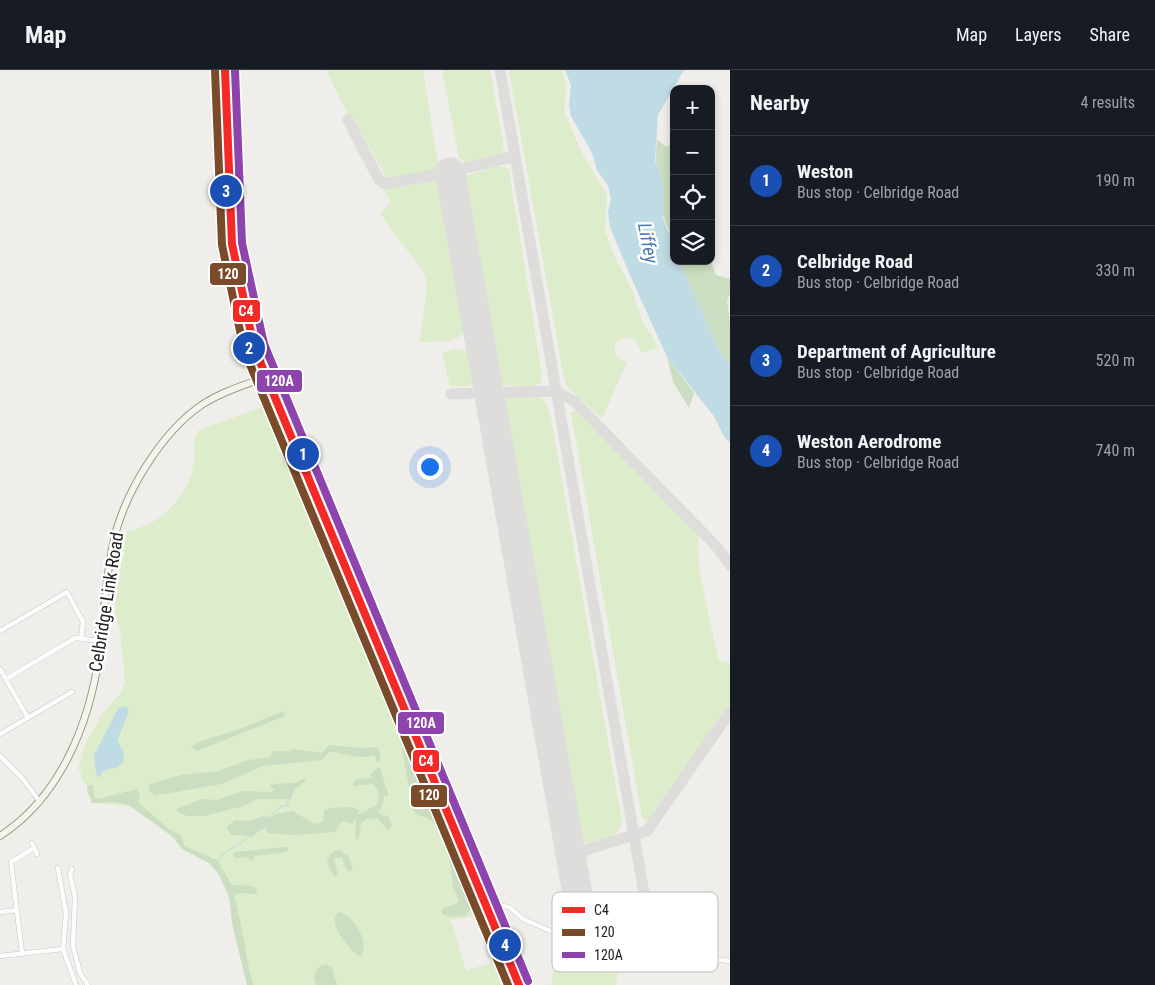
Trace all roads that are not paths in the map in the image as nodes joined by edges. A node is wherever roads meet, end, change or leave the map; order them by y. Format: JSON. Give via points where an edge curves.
{"nodes":[{"id":1,"x":225,"y":70,"type":"edge"},
{"id":2,"x":266,"y":377,"type":"junction"},
{"id":3,"x":0,"y":631,"type":"edge"},
{"id":4,"x":81,"y":639,"type":"junction"},
{"id":5,"x":101,"y":641,"type":"junction"},
{"id":6,"x":0,"y":669,"type":"edge"},
{"id":7,"x":6,"y":679,"type":"junction"},
{"id":8,"x":72,"y":692,"type":"dead end"},
{"id":9,"x":28,"y":718,"type":"junction"},
{"id":10,"x":0,"y":734,"type":"edge"},
{"id":11,"x":0,"y":756,"type":"edge"},
{"id":12,"x":40,"y":803,"type":"junction"},
{"id":13,"x":0,"y":836,"type":"edge"},
{"id":14,"x":37,"y":854,"type":"dead end"},
{"id":15,"x":58,"y":868,"type":"dead end"},
{"id":16,"x":72,"y":869,"type":"dead end"},
{"id":17,"x":16,"y":910,"type":"junction"},
{"id":18,"x":488,"y":910,"type":"junction"},
{"id":19,"x":0,"y":912,"type":"edge"},
{"id":20,"x":552,"y":932,"type":"edge"},
{"id":21,"x":63,"y":949,"type":"junction"},
{"id":22,"x":22,"y":953,"type":"junction"},
{"id":23,"x":0,"y":956,"type":"edge"},
{"id":24,"x":76,"y":985,"type":"edge"},
{"id":25,"x":88,"y":985,"type":"edge"},
{"id":26,"x":519,"y":985,"type":"edge"}],
"edges":[{"from":1,"to":2,"type":"main road","via":[[232,244],[253,342]]},
{"from":2,"to":5,"type":"main road","name":"Celbridge Link Road","via":[[228,390],[202,404],[158,449],[129,499],[116,531]]},
{"from":2,"to":18,"type":"main road"},
{"from":3,"to":4,"type":"street","via":[[67,592],[83,622]]},
{"from":4,"to":5,"type":"street"},
{"from":4,"to":7,"type":"street","via":[[70,641]]},
{"from":5,"to":12,"type":"main road","name":"Celbridge Link Road","via":[[95,680],[82,725],[61,772]]},
{"from":6,"to":7,"type":"street"},
{"from":7,"to":9,"type":"street"},
{"from":8,"to":9,"type":"street"},
{"from":9,"to":10,"type":"street"},
{"from":11,"to":12,"type":"street","via":[[23,779]]},
{"from":12,"to":13,"type":"main road","name":"Celbridge Link Road"},
{"from":14,"to":17,"type":"street","via":[[33,846],[12,860]]},
{"from":15,"to":21,"type":"street","via":[[66,913]]},
{"from":16,"to":25,"type":"street","via":[[70,874],[75,897],[73,946],[80,973]]},
{"from":17,"to":19,"type":"street"},
{"from":17,"to":22,"type":"street"},
{"from":18,"to":20,"type":"street","via":[[502,906],[509,908],[522,919]]},
{"from":18,"to":26,"type":"main road"},
{"from":21,"to":22,"type":"street"},
{"from":21,"to":24,"type":"street"},
{"from":22,"to":23,"type":"street"}]}
